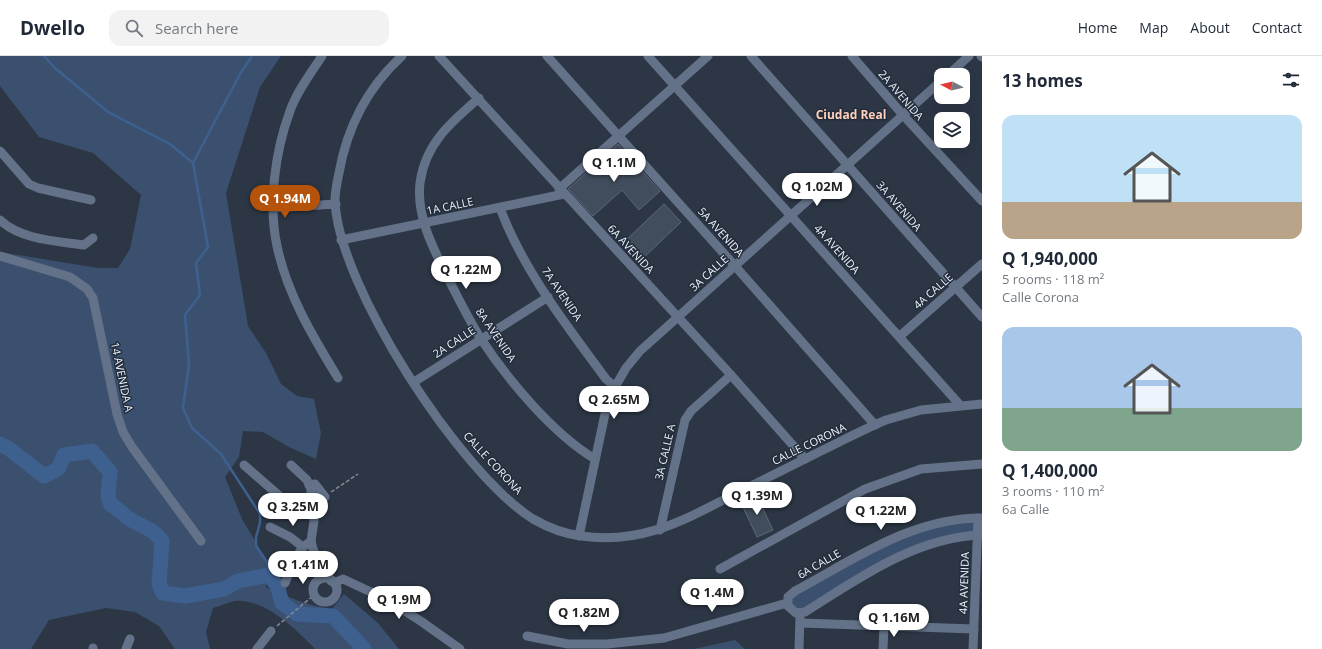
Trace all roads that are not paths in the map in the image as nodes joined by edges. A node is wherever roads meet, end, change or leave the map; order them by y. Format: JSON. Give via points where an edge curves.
{"nodes":[{"id":1,"x":322,"y":56,"type":"edge"},
{"id":2,"x":402,"y":56,"type":"edge"},
{"id":3,"x":439,"y":56,"type":"edge"},
{"id":4,"x":547,"y":56,"type":"edge"},
{"id":5,"x":648,"y":56,"type":"edge"},
{"id":6,"x":708,"y":56,"type":"edge"},
{"id":7,"x":751,"y":56,"type":"edge"},
{"id":8,"x":852,"y":56,"type":"edge"},
{"id":9,"x":964,"y":58,"type":"edge"},
{"id":10,"x":955,"y":68,"type":"edge"},
{"id":11,"x":675,"y":86,"type":"junction"},
{"id":12,"x":934,"y":87,"type":"edge"},
{"id":13,"x":479,"y":98,"type":"junction"},
{"id":14,"x":903,"y":116,"type":"junction"},
{"id":15,"x":619,"y":136,"type":"junction"},
{"id":16,"x":0,"y":151,"type":"edge"},
{"id":17,"x":848,"y":165,"type":"junction"},
{"id":18,"x":562,"y":192,"type":"junction"},
{"id":19,"x":91,"y":200,"type":"dead end"},
{"id":20,"x":982,"y":201,"type":"edge"},
{"id":21,"x":336,"y":204,"type":"junction"},
{"id":22,"x":273,"y":208,"type":"junction"},
{"id":23,"x":500,"y":208,"type":"junction"},
{"id":24,"x":791,"y":216,"type":"junction"},
{"id":25,"x":0,"y":220,"type":"edge"},
{"id":26,"x":424,"y":224,"type":"junction"},
{"id":27,"x":93,"y":238,"type":"dead end"},
{"id":28,"x":341,"y":240,"type":"junction"},
{"id":29,"x":0,"y":256,"type":"edge"},
{"id":30,"x":982,"y":264,"type":"edge"},
{"id":31,"x":735,"y":266,"type":"junction"},
{"id":32,"x":956,"y":288,"type":"junction"},
{"id":33,"x":548,"y":297,"type":"junction"},
{"id":34,"x":678,"y":317,"type":"junction"},
{"id":35,"x":982,"y":317,"type":"edge"},
{"id":36,"x":900,"y":336,"type":"junction"},
{"id":37,"x":481,"y":339,"type":"junction"},
{"id":38,"x":731,"y":375,"type":"junction"},
{"id":39,"x":338,"y":378,"type":"dead end"},
{"id":40,"x":414,"y":382,"type":"junction"},
{"id":41,"x":615,"y":387,"type":"junction"},
{"id":42,"x":982,"y":404,"type":"edge"},
{"id":43,"x":960,"y":405,"type":"junction"},
{"id":44,"x":875,"y":425,"type":"junction"},
{"id":45,"x":595,"y":459,"type":"junction"},
{"id":46,"x":805,"y":459,"type":"junction"},
{"id":47,"x":982,"y":464,"type":"edge"},
{"id":48,"x":291,"y":465,"type":"dead end"},
{"id":49,"x":244,"y":466,"type":"dead end"},
{"id":50,"x":309,"y":485,"type":"junction"},
{"id":51,"x":326,"y":497,"type":"road end"},
{"id":52,"x":311,"y":507,"type":"junction"},
{"id":53,"x":980,"y":518,"type":"edge"},
{"id":54,"x":270,"y":527,"type":"dead end"},
{"id":55,"x":660,"y":530,"type":"junction"},
{"id":56,"x":980,"y":535,"type":"edge"},
{"id":57,"x":579,"y":536,"type":"junction"},
{"id":58,"x":201,"y":541,"type":"dead end"},
{"id":59,"x":311,"y":541,"type":"junction"},
{"id":60,"x":303,"y":547,"type":"junction"},
{"id":61,"x":720,"y":569,"type":"dead end"},
{"id":62,"x":333,"y":582,"type":"junction"},
{"id":63,"x":286,"y":583,"type":"dead end"},
{"id":64,"x":787,"y":603,"type":"junction"},
{"id":65,"x":800,"y":613,"type":"junction"},
{"id":66,"x":801,"y":623,"type":"junction"},
{"id":67,"x":884,"y":626,"type":"junction"},
{"id":68,"x":974,"y":629,"type":"junction"},
{"id":69,"x":271,"y":631,"type":"road end"},
{"id":70,"x":527,"y":636,"type":"dead end"},
{"id":71,"x":130,"y":639,"type":"dead end"},
{"id":72,"x":642,"y":645,"type":"edge"},
{"id":73,"x":126,"y":649,"type":"edge"},
{"id":74,"x":257,"y":649,"type":"edge"},
{"id":75,"x":460,"y":649,"type":"edge"},
{"id":76,"x":799,"y":649,"type":"edge"},
{"id":77,"x":883,"y":649,"type":"edge"},
{"id":78,"x":973,"y":649,"type":"edge"}],
"edges":[{"from":1,"to":22,"type":"street","via":[[290,111],[275,172]]},
{"from":2,"to":21,"type":"street","name":"CALLE CORONA","via":[[372,90],[350,132],[340,164]]},
{"from":3,"to":13,"type":"street","name":"6A AVENIDA"},
{"from":4,"to":15,"type":"street","name":"5A AVENIDA"},
{"from":5,"to":11,"type":"street","name":"4A AVENIDA"},
{"from":6,"to":11,"type":"street","name":"1A CALLE"},
{"from":7,"to":17,"type":"street","name":"3A AVENIDA"},
{"from":8,"to":14,"type":"street","name":"2A AVENIDA"},
{"from":9,"to":10,"type":"street"},
{"from":11,"to":15,"type":"street","name":"1A CALLE"},
{"from":11,"to":24,"type":"street","name":"4A AVENIDA"},
{"from":12,"to":14,"type":"street","name":"3A CALLE"},
{"from":13,"to":18,"type":"street","name":"6A AVENIDA"},
{"from":13,"to":26,"type":"street","name":"8A AVENIDA","via":[[439,135],[430,149],[420,184]]},
{"from":14,"to":17,"type":"street","name":"3A CALLE"},
{"from":14,"to":20,"type":"street","name":"2A AVENIDA"},
{"from":15,"to":18,"type":"street","name":"1A CALLE"},
{"from":15,"to":31,"type":"street","name":"5A AVENIDA"},
{"from":16,"to":19,"type":"street","via":[[28,184]]},
{"from":17,"to":24,"type":"street","name":"3A CALLE"},
{"from":17,"to":32,"type":"street","name":"3A AVENIDA"},
{"from":18,"to":23,"type":"street","name":"1A CALLE"},
{"from":18,"to":34,"type":"street","name":"6A AVENIDA"},
{"from":21,"to":22,"type":"street"},
{"from":21,"to":28,"type":"street","name":"CALLE CORONA"},
{"from":22,"to":39,"type":"street","via":[[277,246],[292,293],[311,334]]},
{"from":23,"to":26,"type":"street","name":"1A CALLE"},
{"from":23,"to":33,"type":"street","name":"7A AVENIDA","via":[[522,256]]},
{"from":24,"to":31,"type":"street","name":"3A CALLE"},
{"from":24,"to":36,"type":"street","name":"4A AVENIDA"},
{"from":25,"to":27,"type":"street","via":[[24,234],[42,239],[84,245]]},
{"from":26,"to":28,"type":"street","name":"1A CALLE"},
{"from":26,"to":37,"type":"street","name":"8A AVENIDA","via":[[440,262]]},
{"from":28,"to":40,"type":"street","name":"CALLE CORONA","via":[[364,297]]},
{"from":29,"to":58,"type":"street","name":"14 AVENIDA A","via":[[70,277],[87,289],[93,298],[123,432]]},
{"from":30,"to":32,"type":"street","name":"4A CALLE"},
{"from":31,"to":34,"type":"street","name":"3A CALLE"},
{"from":31,"to":44,"type":"street","name":"5A AVENIDA"},
{"from":32,"to":35,"type":"street","name":"3A AVENIDA"},
{"from":32,"to":36,"type":"street","name":"4A CALLE"},
{"from":33,"to":37,"type":"street","name":"2A CALLE"},
{"from":33,"to":41,"type":"street","name":"7A AVENIDA","via":[[606,379]]},
{"from":34,"to":38,"type":"street","name":"6A AVENIDA"},
{"from":34,"to":41,"type":"street","name":"3A CALLE","via":[[640,351]]},
{"from":36,"to":43,"type":"street","name":"4A AVENIDA"},
{"from":37,"to":40,"type":"street","name":"2A CALLE"},
{"from":37,"to":45,"type":"street","name":"8A AVENIDA","via":[[532,403],[565,436]]},
{"from":38,"to":46,"type":"street","name":"6A AVENIDA"},
{"from":38,"to":55,"type":"street","name":"3A CALLE A","via":[[691,411],[685,420]]},
{"from":40,"to":57,"type":"street","name":"CALLE CORONA","via":[[458,445],[500,492],[533,519]]},
{"from":41,"to":45,"type":"street","name":"3A CALLE","via":[[605,414]]},
{"from":42,"to":43,"type":"street","name":"CALLE CORONA"},
{"from":43,"to":44,"type":"street","name":"CALLE CORONA","via":[[921,410]]},
{"from":44,"to":46,"type":"street","name":"CALLE CORONA"},
{"from":45,"to":57,"type":"street","name":"3A CALLE"},
{"from":46,"to":55,"type":"street","name":"CALLE CORONA"},
{"from":47,"to":61,"type":"street","via":[[921,469],[865,489]]},
{"from":48,"to":50,"type":"street"},
{"from":49,"to":52,"type":"street","via":[[292,507],[301,510]]},
{"from":50,"to":51,"type":"street","via":[[314,484]]},
{"from":50,"to":52,"type":"street","via":[[312,495]]},
{"from":52,"to":59,"type":"street","via":[[314,521]]},
{"from":53,"to":56,"type":"street","name":"4A AVENIDA"},
{"from":53,"to":64,"type":"street","name":"6A CALLE","via":[[936,522],[891,538],[795,591],[788,597]]},
{"from":54,"to":60,"type":"street"},
{"from":55,"to":57,"type":"street","name":"CALLE CORONA","via":[[624,538]]},
{"from":56,"to":65,"type":"street","via":[[932,542],[917,548]]},
{"from":56,"to":68,"type":"street","name":"4A AVENIDA"},
{"from":59,"to":60,"type":"street"},
{"from":59,"to":62,"type":"street","via":[[317,559]]},
{"from":60,"to":63,"type":"street","via":[[296,556]]},
{"from":62,"to":62,"type":"street","via":[[336,594],[330,601],[323,602],[313,596],[317,582],[324,579]]},
{"from":62,"to":75,"type":"street","via":[[343,580],[388,600]]},
{"from":64,"to":65,"type":"street","via":[[790,610]]},
{"from":64,"to":72,"type":"street"},
{"from":65,"to":66,"type":"street"},
{"from":66,"to":67,"type":"street"},
{"from":66,"to":76,"type":"street"},
{"from":67,"to":68,"type":"street"},
{"from":67,"to":77,"type":"street"},
{"from":68,"to":78,"type":"street","name":"4A AVENIDA"},
{"from":69,"to":74,"type":"street"},
{"from":70,"to":72,"type":"street","via":[[568,644]]},
{"from":71,"to":73,"type":"street"}]}
